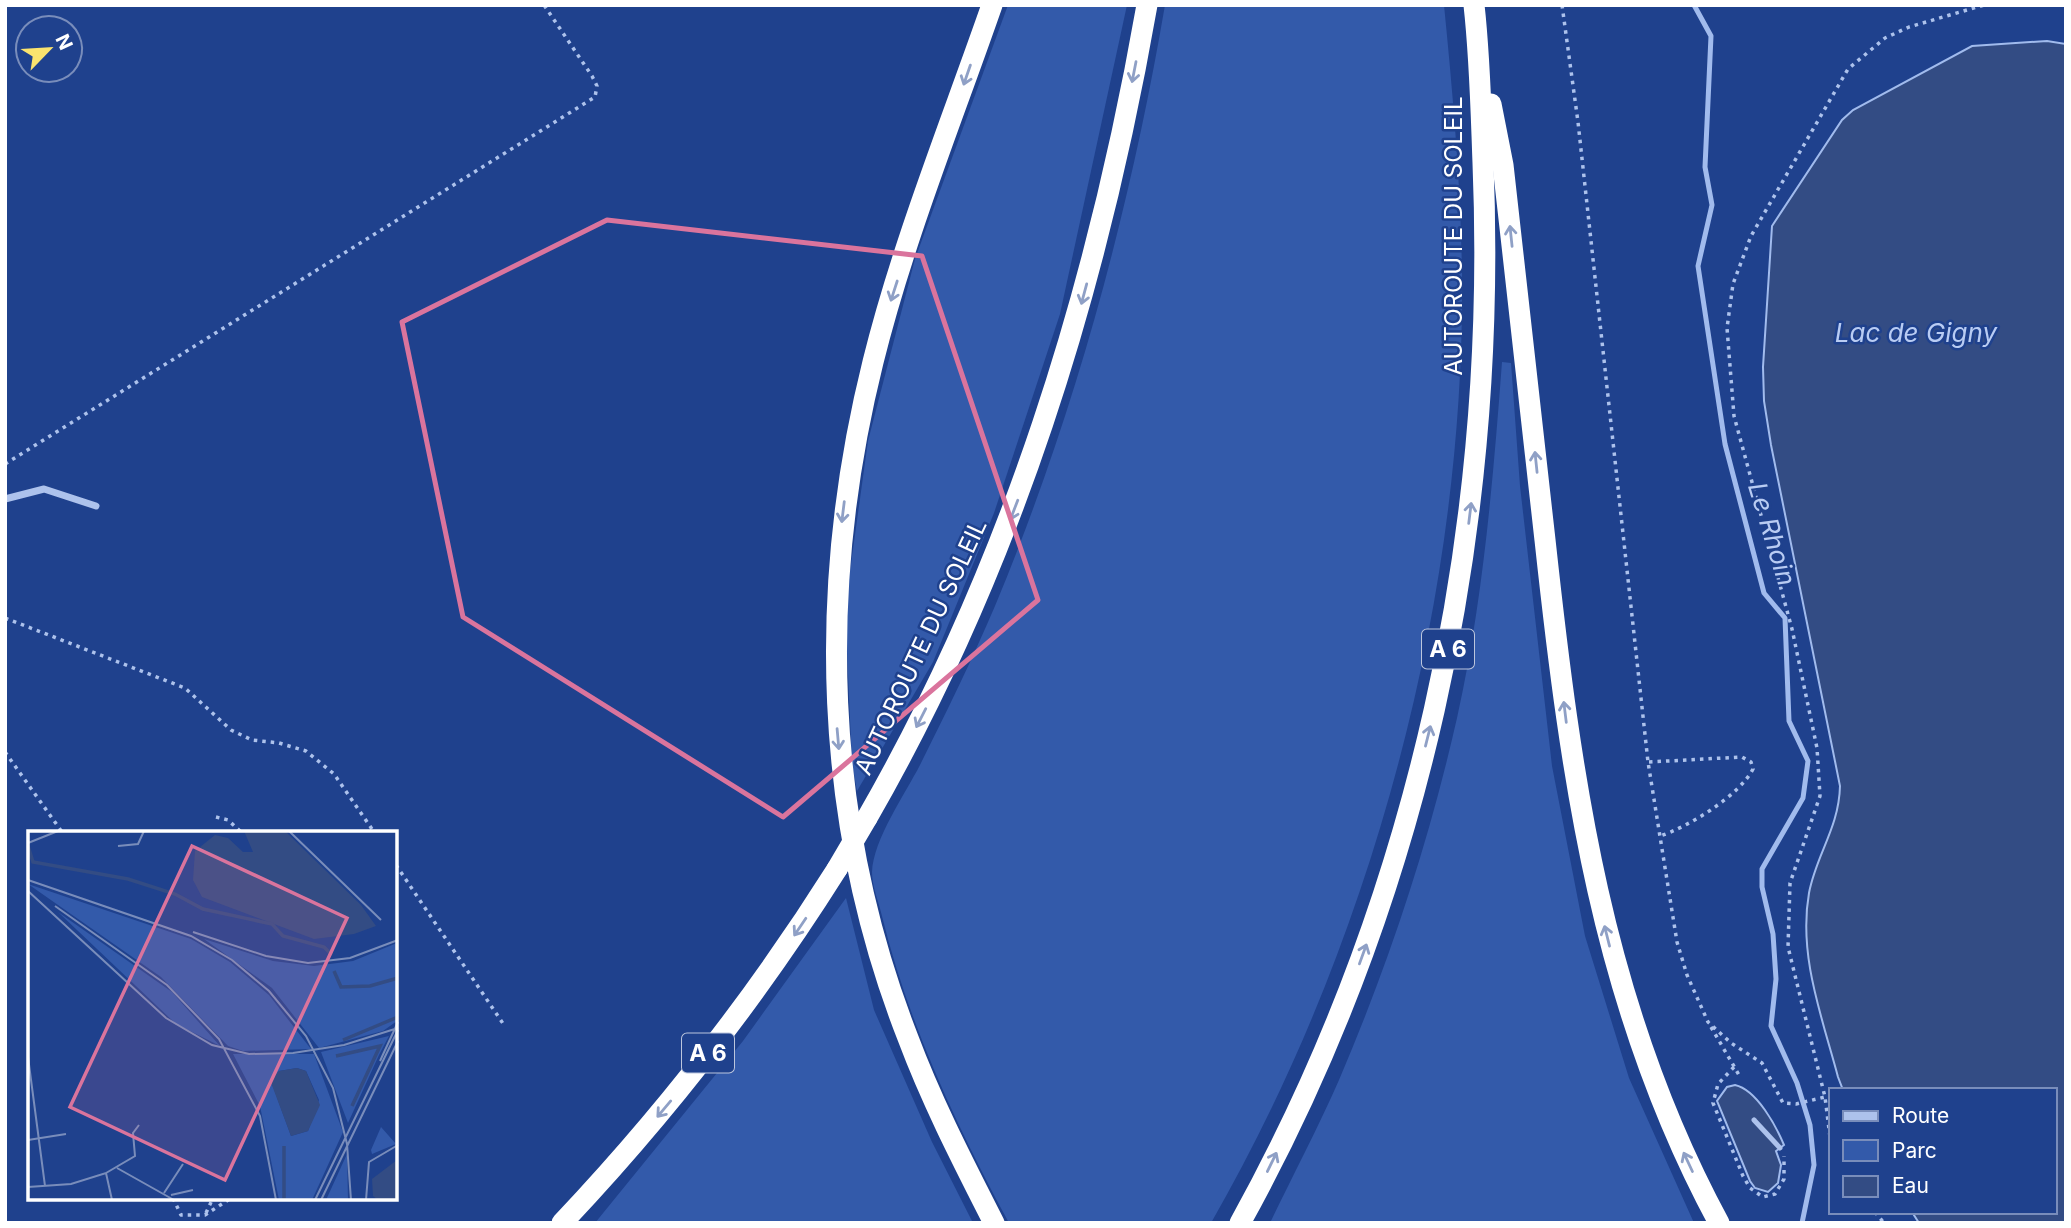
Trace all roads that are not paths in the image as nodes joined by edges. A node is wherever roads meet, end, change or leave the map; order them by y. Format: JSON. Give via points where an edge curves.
{"nodes":[{"id":1,"x":992,"y":5,"type":"edge"},
{"id":2,"x":1147,"y":5,"type":"edge"},
{"id":3,"x":1474,"y":5,"type":"edge"},
{"id":4,"x":1478,"y":39,"type":"junction"},
{"id":5,"x":5,"y":499,"type":"edge"},
{"id":6,"x":96,"y":506,"type":"dead end"},
{"id":7,"x":1754,"y":1120,"type":"dead end"},
{"id":8,"x":1780,"y":1148,"type":"road end"},
{"id":9,"x":562,"y":1223,"type":"edge"},
{"id":10,"x":994,"y":1223,"type":"edge"},
{"id":11,"x":1240,"y":1223,"type":"edge"},
{"id":12,"x":1719,"y":1223,"type":"edge"}],
"edges":[{"from":1,"to":10,"type":"highway","one_way":true,"via":[[894,289],[866,390],[841,527],[835,665],[846,803],[878,949],[920,1069]]},
{"from":2,"to":9,"type":"highway","name":"AUTOROUTE DU SOLEIL","number":"A 6","one_way":true,"bridge":true,"via":[[1092,261],[1037,445],[967,623],[928,705],[867,818],[783,952],[644,1132]]},
{"from":3,"to":4,"type":"highway","name":"AUTOROUTE DU SOLEIL","number":"A 6"},
{"from":11,"to":4,"type":"highway","name":"AUTOROUTE DU SOLEIL","number":"A 6","one_way":true,"via":[[1314,1075],[1366,946],[1408,814],[1447,656],[1469,519],[1483,373],[1486,245]]},
{"from":12,"to":4,"type":"highway","one_way":true,"via":[[1638,1042],[1591,867],[1558,654],[1503,165]]},
{"from":5,"to":6,"type":"street","via":[[44,489]]},
{"from":7,"to":8,"type":"lane"}]}
